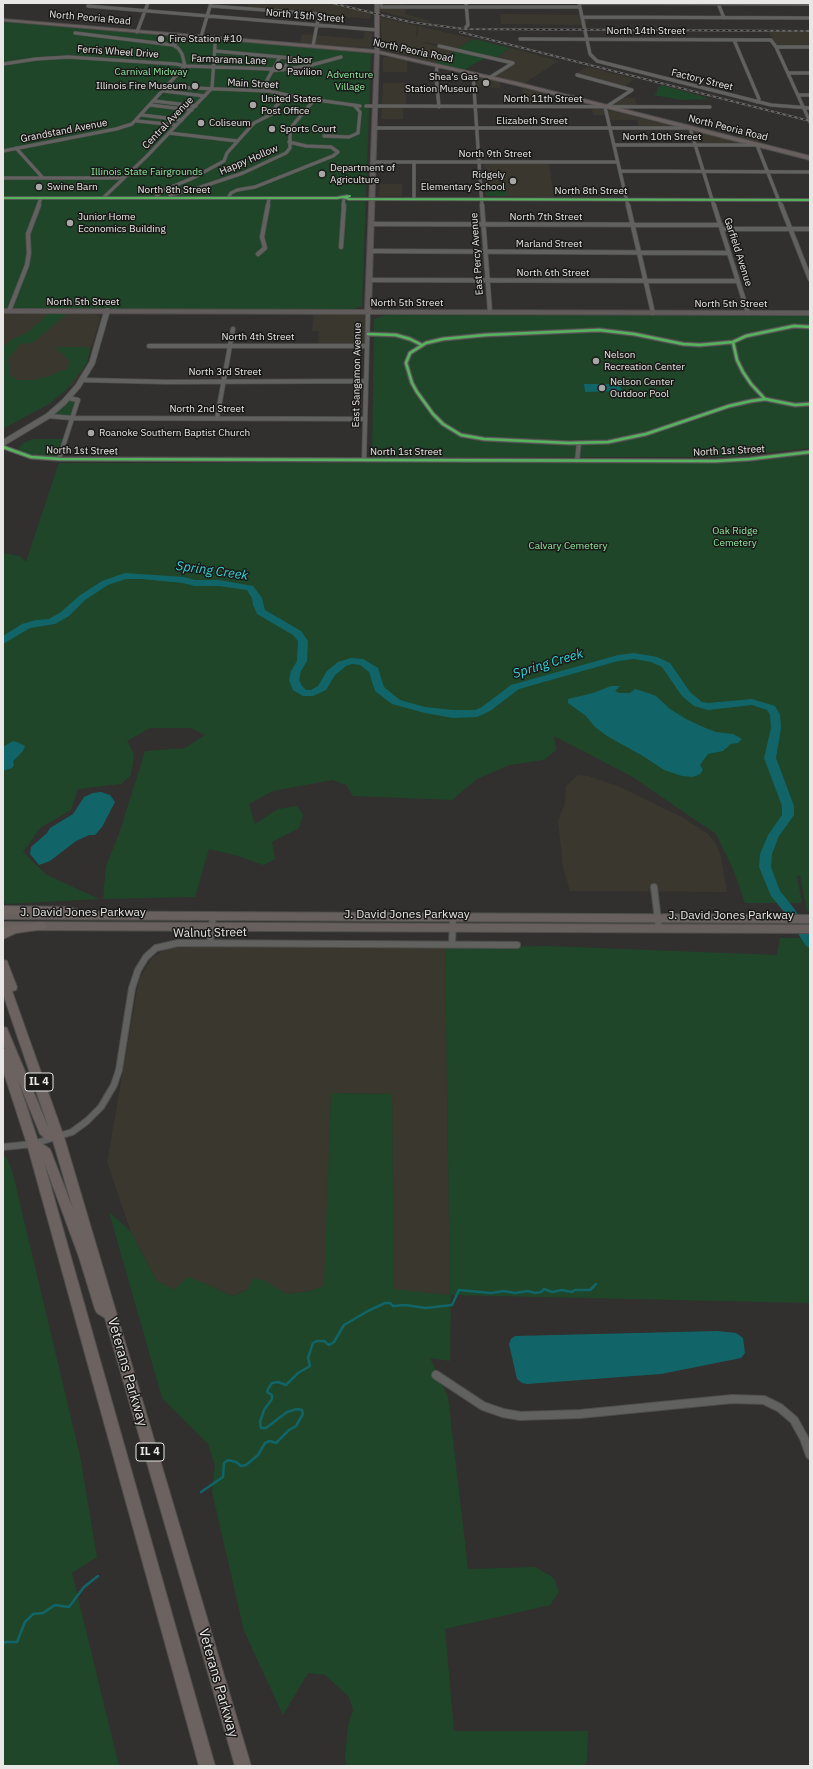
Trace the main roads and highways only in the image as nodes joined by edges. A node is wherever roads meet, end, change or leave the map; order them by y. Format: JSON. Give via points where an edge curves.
{"nodes":[{"id":1,"x":377,"y":3,"type":"edge"},
{"id":2,"x":3,"y":20,"type":"edge"},
{"id":3,"x":377,"y":52,"type":"junction"},
{"id":4,"x":396,"y":55,"type":"junction"},
{"id":5,"x":377,"y":60,"type":"junction"},
{"id":6,"x":810,"y":158,"type":"edge"},
{"id":7,"x":368,"y":301,"type":"junction"},
{"id":8,"x":6,"y":311,"type":"edge"},
{"id":9,"x":347,"y":312,"type":"junction"},
{"id":10,"x":368,"y":312,"type":"junction"},
{"id":11,"x":389,"y":312,"type":"junction"},
{"id":12,"x":810,"y":313,"type":"edge"},
{"id":13,"x":3,"y":910,"type":"edge"},
{"id":14,"x":3,"y":915,"type":"edge"},
{"id":15,"x":83,"y":916,"type":"junction"},
{"id":16,"x":810,"y":918,"type":"edge"},
{"id":17,"x":212,"y":921,"type":"junction"},
{"id":18,"x":658,"y":923,"type":"junction"},
{"id":19,"x":3,"y":926,"type":"edge"},
{"id":20,"x":41,"y":926,"type":"junction"},
{"id":21,"x":810,"y":929,"type":"edge"},
{"id":22,"x":3,"y":935,"type":"edge"},
{"id":23,"x":3,"y":964,"type":"edge"},
{"id":24,"x":3,"y":980,"type":"edge"},
{"id":25,"x":20,"y":1027,"type":"junction"},
{"id":26,"x":3,"y":1031,"type":"edge"},
{"id":27,"x":3,"y":1053,"type":"edge"},
{"id":28,"x":58,"y":1137,"type":"junction"},
{"id":29,"x":32,"y":1144,"type":"junction"},
{"id":30,"x":111,"y":1318,"type":"junction"},
{"id":31,"x":207,"y":1766,"type":"edge"},
{"id":32,"x":243,"y":1766,"type":"edge"}],
"edges":[{"from":1,"to":3,"type":"main road","name":"East Sangamon Avenue"},
{"from":2,"to":3,"type":"main road","name":"North Peoria Road"},
{"from":3,"to":4,"type":"main road","name":"North Peoria Road"},
{"from":3,"to":5,"type":"main road","name":"East Sangamon Avenue"},
{"from":4,"to":5,"type":"main road","via":[[383,56]]},
{"from":4,"to":6,"type":"main road","name":"North Peoria Road"},
{"from":5,"to":7,"type":"main road","name":"East Sangamon Avenue"},
{"from":7,"to":9,"type":"main road","via":[[362,308]]},
{"from":7,"to":10,"type":"main road","name":"East Sangamon Avenue"},
{"from":7,"to":11,"type":"main road","via":[[374,307]]},
{"from":8,"to":9,"type":"main road","name":"North 5th Street"},
{"from":9,"to":10,"type":"main road","name":"North 5th Street"},
{"from":10,"to":11,"type":"main road","name":"North 5th Street"},
{"from":11,"to":12,"type":"main road","name":"North 5th Street"},
{"from":13,"to":15,"type":"highway","via":[[68,911]]},
{"from":14,"to":15,"type":"main road","name":"J. David Jones Parkway"},
{"from":15,"to":17,"type":"main road","name":"J. David Jones Parkway"},
{"from":16,"to":18,"type":"main road","name":"J. David Jones Parkway"},
{"from":17,"to":18,"type":"main road","name":"J. David Jones Parkway","via":[[567,917]]},
{"from":17,"to":18,"type":"main road","name":"J. David Jones Parkway","via":[[534,929]]},
{"from":17,"to":20,"type":"main road","name":"J. David Jones Parkway"},
{"from":18,"to":21,"type":"main road","name":"J. David Jones Parkway"},
{"from":19,"to":20,"type":"main road","name":"J. David Jones Parkway"},
{"from":20,"to":22,"type":"highway","via":[[14,929]]},
{"from":23,"to":25,"type":"highway","via":[[21,1011]]},
{"from":24,"to":25,"type":"highway","name":"Veterans Parkway","number":"IL 4"},
{"from":25,"to":28,"type":"highway","name":"Veterans Parkway","number":"IL 4"},
{"from":26,"to":28,"type":"highway","via":[[44,1131],[50,1136]]},
{"from":27,"to":29,"type":"highway","number":"IL 4"},
{"from":28,"to":30,"type":"highway","name":"Veterans Parkway","number":"IL 4"},
{"from":29,"to":30,"type":"highway","via":[[46,1153],[85,1257],[101,1309]]},
{"from":29,"to":31,"type":"highway","number":"IL 4"},
{"from":30,"to":32,"type":"highway","name":"Veterans Parkway","number":"IL 4"}]}
